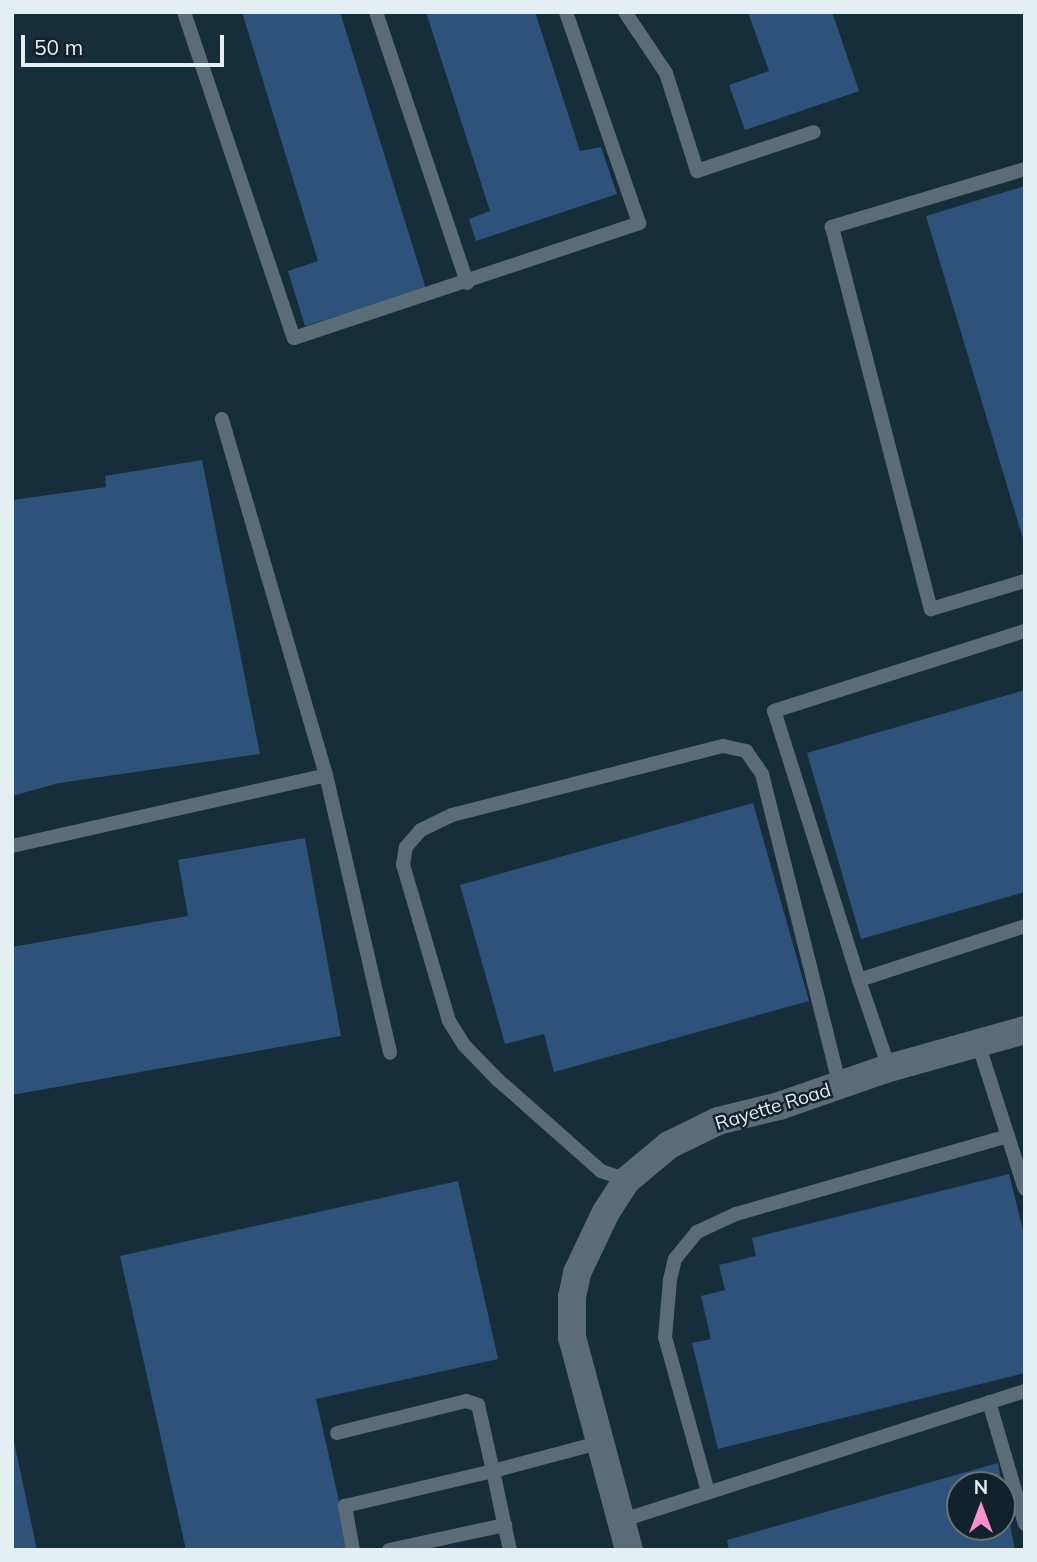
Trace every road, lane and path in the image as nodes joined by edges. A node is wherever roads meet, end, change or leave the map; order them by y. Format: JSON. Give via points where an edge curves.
{"nodes":[{"id":1,"x":184,"y":12,"type":"edge"},
{"id":2,"x":376,"y":12,"type":"edge"},
{"id":3,"x":566,"y":12,"type":"edge"},
{"id":4,"x":625,"y":12,"type":"edge"},
{"id":5,"x":814,"y":132,"type":"dead end"},
{"id":6,"x":1025,"y":169,"type":"edge"},
{"id":7,"x":467,"y":284,"type":"junction"},
{"id":8,"x":222,"y":419,"type":"dead end"},
{"id":9,"x":1025,"y":581,"type":"edge"},
{"id":10,"x":1025,"y":631,"type":"edge"},
{"id":11,"x":326,"y":775,"type":"junction"},
{"id":12,"x":12,"y":846,"type":"edge"},
{"id":13,"x":1025,"y":926,"type":"edge"},
{"id":14,"x":859,"y":980,"type":"junction"},
{"id":15,"x":1025,"y":1030,"type":"edge"},
{"id":16,"x":978,"y":1044,"type":"junction"},
{"id":17,"x":390,"y":1054,"type":"dead end"},
{"id":18,"x":889,"y":1068,"type":"junction"},
{"id":19,"x":840,"y":1087,"type":"junction"},
{"id":20,"x":1008,"y":1136,"type":"junction"},
{"id":21,"x":627,"y":1180,"type":"junction"},
{"id":22,"x":1025,"y":1189,"type":"edge"},
{"id":23,"x":1025,"y":1391,"type":"edge"},
{"id":24,"x":989,"y":1402,"type":"junction"},
{"id":25,"x":337,"y":1433,"type":"dead end"},
{"id":26,"x":598,"y":1443,"type":"junction"},
{"id":27,"x":493,"y":1471,"type":"junction"},
{"id":28,"x":708,"y":1492,"type":"junction"},
{"id":29,"x":620,"y":1521,"type":"junction"},
{"id":30,"x":1025,"y":1524,"type":"edge"},
{"id":31,"x":505,"y":1525,"type":"junction"},
{"id":32,"x":353,"y":1550,"type":"edge"},
{"id":33,"x":389,"y":1550,"type":"edge"},
{"id":34,"x":510,"y":1550,"type":"edge"},
{"id":35,"x":629,"y":1550,"type":"edge"}],
"edges":[{"from":1,"to":7,"type":"lane","via":[[294,338]]},
{"from":2,"to":7,"type":"lane"},
{"from":3,"to":7,"type":"lane","via":[[639,223]]},
{"from":4,"to":5,"type":"lane","via":[[666,73],[697,171]]},
{"from":6,"to":9,"type":"lane","via":[[832,227],[931,609]]},
{"from":8,"to":11,"type":"lane"},
{"from":10,"to":14,"type":"lane","via":[[774,711]]},
{"from":11,"to":12,"type":"lane"},
{"from":11,"to":17,"type":"lane"},
{"from":13,"to":14,"type":"lane"},
{"from":14,"to":18,"type":"lane"},
{"from":15,"to":16,"type":"street","name":"Rayette Road"},
{"from":16,"to":18,"type":"street","name":"Rayette Road"},
{"from":16,"to":20,"type":"lane"},
{"from":18,"to":19,"type":"street","name":"Rayette Road"},
{"from":19,"to":21,"type":"street","name":"Rayette Road","via":[[718,1121],[669,1145]]},
{"from":19,"to":21,"type":"lane","via":[[762,774],[746,751],[723,746],[452,815],[421,830],[406,847],[403,865],[449,1021],[464,1045],[539,1116],[601,1171]]},
{"from":20,"to":22,"type":"lane"},
{"from":20,"to":28,"type":"lane","via":[[736,1214],[696,1232],[675,1259],[666,1337]]},
{"from":21,"to":26,"type":"street","name":"Rayette Road","via":[[590,1245],[572,1297],[572,1338]]},
{"from":23,"to":24,"type":"lane"},
{"from":24,"to":28,"type":"lane"},
{"from":24,"to":30,"type":"lane"},
{"from":25,"to":27,"type":"lane","via":[[466,1401],[478,1405]]},
{"from":26,"to":27,"type":"lane"},
{"from":26,"to":29,"type":"street","name":"Rayette Road"},
{"from":27,"to":31,"type":"lane"},
{"from":27,"to":32,"type":"lane","via":[[345,1506]]},
{"from":28,"to":29,"type":"lane"},
{"from":29,"to":35,"type":"street","name":"Rayette Road"},
{"from":31,"to":33,"type":"lane"},
{"from":31,"to":34,"type":"lane"}]}
